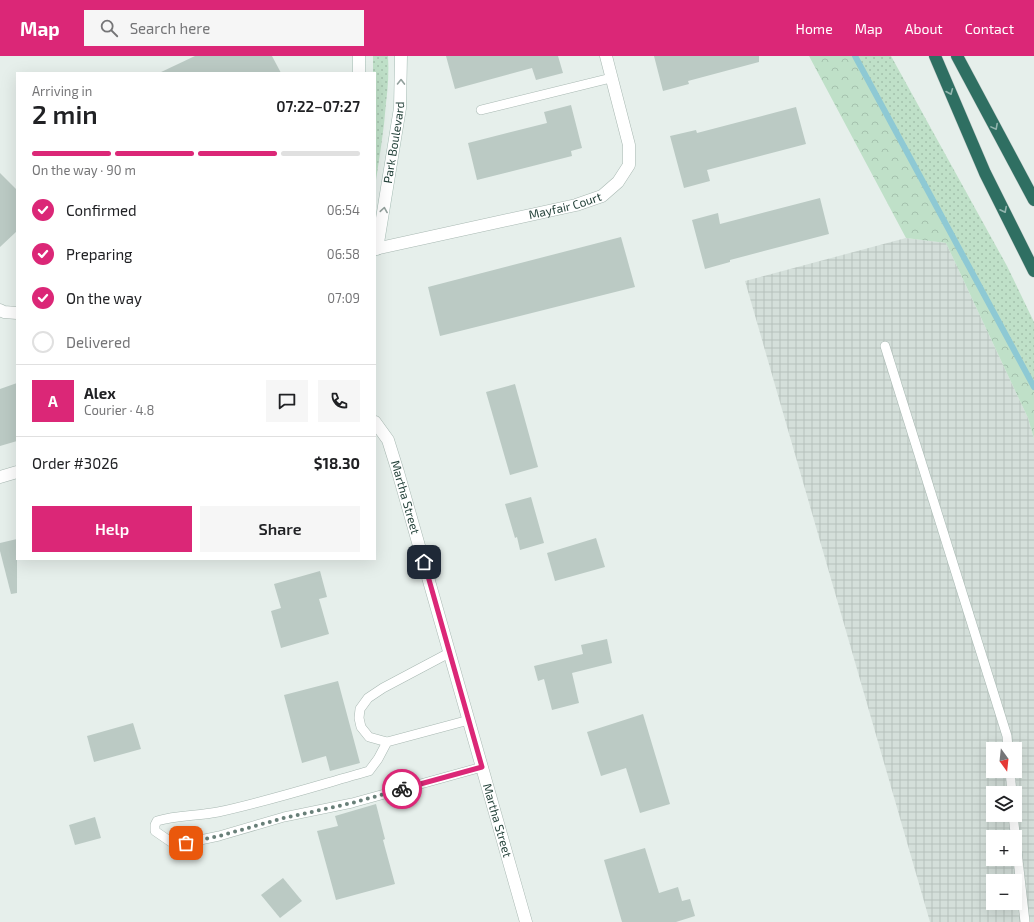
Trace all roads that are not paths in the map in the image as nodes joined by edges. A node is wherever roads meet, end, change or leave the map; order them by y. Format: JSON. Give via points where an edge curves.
{"nodes":[{"id":1,"x":359,"y":56,"type":"edge"},
{"id":2,"x":401,"y":56,"type":"edge"},
{"id":3,"x":606,"y":56,"type":"edge"},
{"id":4,"x":935,"y":56,"type":"edge"},
{"id":5,"x":957,"y":56,"type":"edge"},
{"id":6,"x":360,"y":72,"type":"edge"},
{"id":7,"x":611,"y":78,"type":"junction"},
{"id":8,"x":481,"y":110,"type":"dead end"},
{"id":9,"x":1034,"y":200,"type":"edge"},
{"id":10,"x":376,"y":249,"type":"edge"},
{"id":11,"x":1034,"y":271,"type":"edge"},
{"id":12,"x":1,"y":313,"type":"edge"},
{"id":13,"x":16,"y":313,"type":"edge"},
{"id":14,"x":885,"y":346,"type":"dead end"},
{"id":15,"x":376,"y":423,"type":"edge"},
{"id":16,"x":16,"y":472,"type":"edge"},
{"id":17,"x":0,"y":477,"type":"edge"},
{"id":18,"x":449,"y":653,"type":"junction"},
{"id":19,"x":469,"y":720,"type":"junction"},
{"id":20,"x":387,"y":742,"type":"junction"},
{"id":21,"x":1007,"y":742,"type":"edge"},
{"id":22,"x":482,"y":767,"type":"junction"},
{"id":23,"x":1014,"y":822,"type":"edge"},
{"id":24,"x":526,"y":922,"type":"edge"},
{"id":25,"x":1025,"y":922,"type":"edge"}],
"edges":[{"from":1,"to":6,"type":"street"},
{"from":10,"to":2,"type":"street","name":"Park Boulevard","one_way":true,"via":[[400,108]]},
{"from":3,"to":7,"type":"street","name":"Mayfair Court"},
{"from":4,"to":11,"type":"highway","one_way":true,"via":[[985,173]]},
{"from":5,"to":9,"type":"highway","one_way":true},
{"from":7,"to":8,"type":"lane"},
{"from":7,"to":10,"type":"street","name":"Mayfair Court","via":[[629,145],[629,165],[618,182],[602,196],[576,205]]},
{"from":12,"to":13,"type":"street"},
{"from":14,"to":21,"type":"lane"},
{"from":15,"to":18,"type":"street","name":"Martha Street","via":[[388,440]]},
{"from":16,"to":17,"type":"street"},
{"from":18,"to":19,"type":"street","name":"Martha Street"},
{"from":18,"to":20,"type":"lane","via":[[383,688],[368,698],[360,709],[361,727],[369,736]]},
{"from":19,"to":20,"type":"lane"},
{"from":19,"to":22,"type":"street","name":"Martha Street"},
{"from":20,"to":22,"type":"lane","via":[[369,771],[216,812],[167,818],[157,821],[155,831],[171,842],[186,843],[352,803]]},
{"from":22,"to":24,"type":"street","name":"Martha Street"},
{"from":23,"to":25,"type":"lane"}]}
